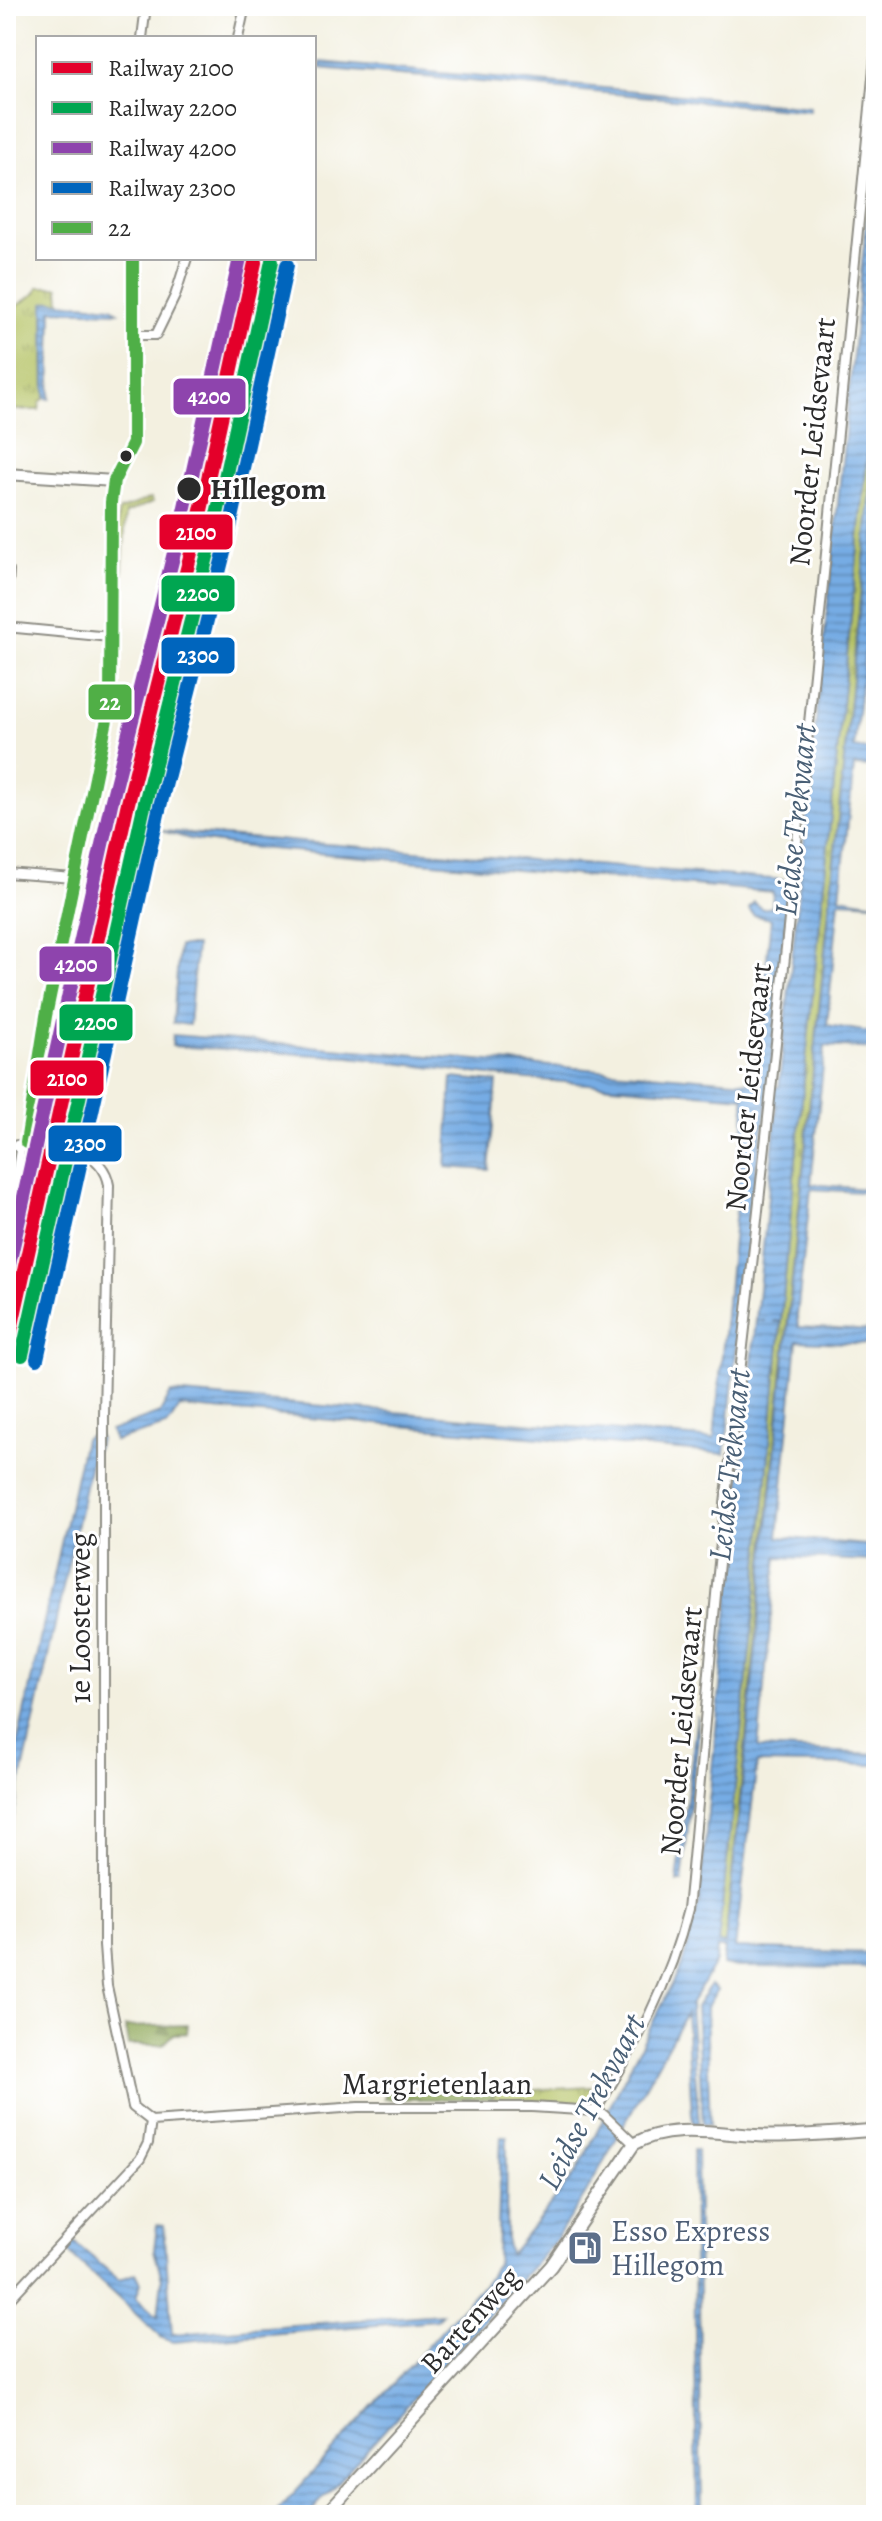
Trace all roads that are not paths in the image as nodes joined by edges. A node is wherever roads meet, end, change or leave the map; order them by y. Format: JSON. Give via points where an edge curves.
{"nodes":[{"id":1,"x":146,"y":6,"type":"edge"},
{"id":2,"x":245,"y":6,"type":"edge"},
{"id":3,"x":142,"y":36,"type":"edge"},
{"id":4,"x":238,"y":36,"type":"edge"},
{"id":5,"x":876,"y":47,"type":"edge"},
{"id":6,"x":133,"y":260,"type":"edge"},
{"id":7,"x":186,"y":260,"type":"edge"},
{"id":8,"x":132,"y":335,"type":"junction"},
{"id":9,"x":6,"y":474,"type":"edge"},
{"id":10,"x":114,"y":481,"type":"junction"},
{"id":11,"x":9,"y":571,"type":"dead end"},
{"id":12,"x":6,"y":610,"type":"edge"},
{"id":13,"x":6,"y":627,"type":"edge"},
{"id":14,"x":110,"y":637,"type":"junction"},
{"id":15,"x":165,"y":723,"type":"dead end"},
{"id":16,"x":6,"y":873,"type":"edge"},
{"id":17,"x":74,"y":878,"type":"junction"},
{"id":18,"x":23,"y":1144,"type":"junction"},
{"id":19,"x":6,"y":1148,"type":"edge"},
{"id":20,"x":71,"y":1149,"type":"junction"},
{"id":21,"x":6,"y":1237,"type":"edge"},
{"id":22,"x":600,"y":2113,"type":"junction"},
{"id":23,"x":151,"y":2121,"type":"junction"},
{"id":24,"x":876,"y":2130,"type":"edge"},
{"id":25,"x":634,"y":2144,"type":"junction"},
{"id":26,"x":6,"y":2303,"type":"edge"},
{"id":27,"x":325,"y":2515,"type":"edge"}],
"edges":[{"from":1,"to":3,"type":"street"},
{"from":2,"to":4,"type":"street"},
{"from":5,"to":22,"type":"street","name":"Noorder Leidsevaart","via":[[727,1482],[688,1909],[678,1949]]},
{"from":6,"to":8,"type":"street"},
{"from":7,"to":8,"type":"street","via":[[156,335]]},
{"from":8,"to":10,"type":"street","via":[[133,443]]},
{"from":9,"to":10,"type":"street"},
{"from":10,"to":14,"type":"street"},
{"from":11,"to":12,"type":"street"},
{"from":13,"to":14,"type":"street"},
{"from":14,"to":17,"type":"street","via":[[110,705]]},
{"from":15,"to":20,"type":"street","via":[[143,832],[132,847]]},
{"from":16,"to":17,"type":"street"},
{"from":17,"to":18,"type":"street"},
{"from":18,"to":19,"type":"street"},
{"from":18,"to":20,"type":"street","name":"1e Loosterweg"},
{"from":18,"to":21,"type":"street"},
{"from":20,"to":23,"type":"street","name":"1e Loosterweg","via":[[96,1158],[109,1185],[104,1946],[107,1986],[133,2107]]},
{"from":22,"to":23,"type":"street","name":"Margrietenlaan","via":[[532,2107],[358,2107]]},
{"from":22,"to":25,"type":"street"},
{"from":23,"to":26,"type":"street","via":[[140,2159]]},
{"from":24,"to":25,"type":"main road","via":[[814,2136],[680,2133],[654,2135]]},
{"from":25,"to":27,"type":"main road","name":"Bartenweg","via":[[551,2266]]}]}
